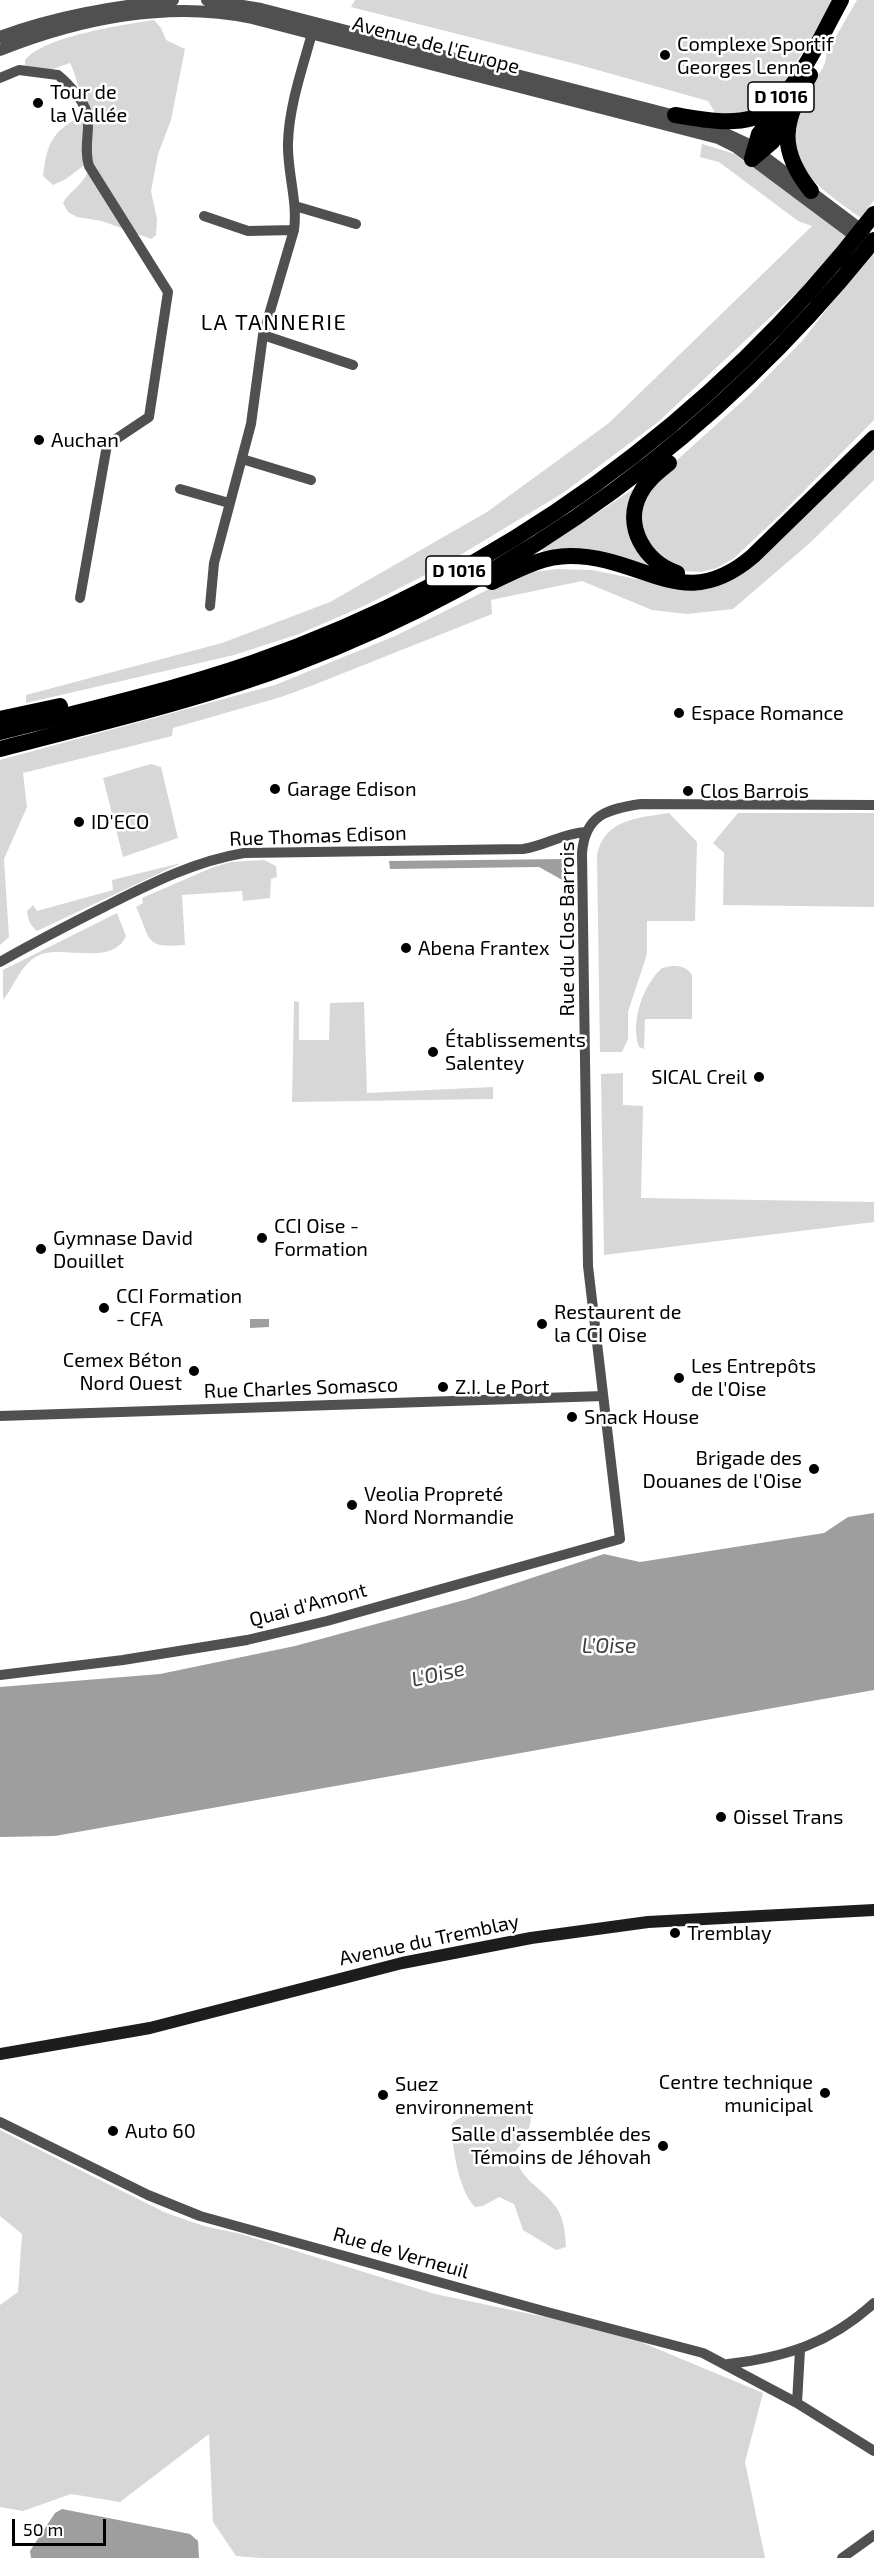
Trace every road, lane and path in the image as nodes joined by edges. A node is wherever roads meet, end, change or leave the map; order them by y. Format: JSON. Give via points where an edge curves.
{"nodes":[{"id":1,"x":173,"y":0,"type":"edge"},
{"id":2,"x":207,"y":0,"type":"edge"},
{"id":3,"x":841,"y":0,"type":"edge"},
{"id":4,"x":852,"y":0,"type":"edge"},
{"id":5,"x":153,"y":1,"type":"edge"},
{"id":6,"x":313,"y":28,"type":"junction"},
{"id":7,"x":0,"y":37,"type":"edge"},
{"id":8,"x":0,"y":50,"type":"edge"},
{"id":9,"x":799,"y":74,"type":"junction"},
{"id":10,"x":0,"y":78,"type":"edge"},
{"id":11,"x":675,"y":115,"type":"junction"},
{"id":12,"x":789,"y":117,"type":"junction"},
{"id":13,"x":755,"y":153,"type":"junction"},
{"id":14,"x":779,"y":173,"type":"junction"},
{"id":15,"x":811,"y":191,"type":"junction"},
{"id":16,"x":295,"y":206,"type":"junction"},
{"id":17,"x":874,"y":214,"type":"edge"},
{"id":18,"x":204,"y":216,"type":"dead end"},
{"id":19,"x":357,"y":224,"type":"dead end"},
{"id":20,"x":294,"y":230,"type":"junction"},
{"id":21,"x":874,"y":240,"type":"edge"},
{"id":22,"x":874,"y":251,"type":"edge"},
{"id":23,"x":840,"y":270,"type":"junction"},
{"id":24,"x":262,"y":335,"type":"junction"},
{"id":25,"x":353,"y":365,"type":"dead end"},
{"id":26,"x":746,"y":382,"type":"junction"},
{"id":27,"x":874,"y":425,"type":"edge"},
{"id":28,"x":874,"y":438,"type":"edge"},
{"id":29,"x":242,"y":459,"type":"junction"},
{"id":30,"x":311,"y":480,"type":"dead end"},
{"id":31,"x":180,"y":489,"type":"dead end"},
{"id":32,"x":229,"y":503,"type":"junction"},
{"id":33,"x":80,"y":598,"type":"dead end"},
{"id":34,"x":210,"y":606,"type":"dead end"},
{"id":35,"x":400,"y":620,"type":"junction"},
{"id":36,"x":217,"y":674,"type":"junction"},
{"id":37,"x":0,"y":719,"type":"edge"},
{"id":38,"x":0,"y":732,"type":"edge"},
{"id":39,"x":0,"y":749,"type":"edge"},
{"id":40,"x":874,"y":805,"type":"edge"},
{"id":41,"x":586,"y":832,"type":"junction"},
{"id":42,"x":3,"y":960,"type":"edge"},
{"id":43,"x":603,"y":1396,"type":"junction"},
{"id":44,"x":3,"y":1416,"type":"edge"},
{"id":45,"x":620,"y":1539,"type":"joint"},
{"id":46,"x":0,"y":1675,"type":"edge"},
{"id":47,"x":874,"y":1910,"type":"edge"},
{"id":48,"x":0,"y":2054,"type":"edge"},
{"id":49,"x":0,"y":2122,"type":"edge"},
{"id":50,"x":874,"y":2303,"type":"edge"},
{"id":51,"x":800,"y":2350,"type":"junction"},
{"id":52,"x":728,"y":2364,"type":"junction"},
{"id":53,"x":797,"y":2403,"type":"junction"},
{"id":54,"x":874,"y":2451,"type":"edge"},
{"id":55,"x":874,"y":2535,"type":"edge"},
{"id":56,"x":842,"y":2558,"type":"edge"}],
"edges":[{"from":1,"to":5,"type":"street"},
{"from":2,"to":6,"type":"street","name":"Avenue de l'Europe","via":[[241,4]]},
{"from":3,"to":9,"type":"highway","number":"D 1016"},
{"from":4,"to":12,"type":"highway","number":"D 1016"},
{"from":5,"to":7,"type":"street","via":[[58,18]]},
{"from":6,"to":8,"type":"street","name":"Avenue de l'Europe","via":[[241,15],[186,11],[95,21]]},
{"from":6,"to":11,"type":"street","name":"Avenue de l'Europe"},
{"from":6,"to":13,"type":"street","name":"Avenue de l'Europe","via":[[696,132]]},
{"from":6,"to":16,"type":"street","via":[[289,132]]},
{"from":9,"to":11,"type":"highway","number":"D 1016","via":[[780,99],[755,117],[719,121]]},
{"from":9,"to":13,"type":"highway","number":"D 1016","via":[[784,104],[759,134]]},
{"from":10,"to":33,"type":"street","via":[[19,70],[58,75],[83,105],[88,116],[89,166],[168,292],[149,417],[107,445]]},
{"from":11,"to":13,"type":"street","name":"Avenue de l'Europe","via":[[718,129]]},
{"from":12,"to":13,"type":"highway","number":"D 1016","via":[[775,138]]},
{"from":12,"to":15,"type":"highway","number":"D 1016","via":[[789,156]]},
{"from":13,"to":14,"type":"street","name":"Avenue de l'Europe"},
{"from":14,"to":15,"type":"street"},
{"from":14,"to":22,"type":"street"},
{"from":15,"to":21,"type":"street"},
{"from":16,"to":19,"type":"street"},
{"from":16,"to":20,"type":"street"},
{"from":17,"to":23,"type":"highway","number":"D 1016"},
{"from":18,"to":20,"type":"street","via":[[248,231]]},
{"from":20,"to":24,"type":"street"},
{"from":21,"to":23,"type":"highway","number":"D 1016"},
{"from":23,"to":26,"type":"highway","number":"D 1016","via":[[814,313]]},
{"from":23,"to":36,"type":"highway","number":"D 1016","via":[[690,411],[568,504],[411,596],[315,639]]},
{"from":24,"to":25,"type":"street"},
{"from":24,"to":29,"type":"street","via":[[251,424]]},
{"from":26,"to":27,"type":"highway","number":"D 1016","via":[[651,479],[637,500],[634,523],[640,541],[651,557],[669,570],[688,576],[706,575],[734,562],[761,540]]},
{"from":26,"to":35,"type":"highway","number":"D 1016","via":[[675,445],[576,518],[486,574]]},
{"from":28,"to":35,"type":"highway","number":"D 1016","via":[[753,556],[716,580],[688,584],[609,561],[564,556],[533,563]]},
{"from":29,"to":30,"type":"street"},
{"from":29,"to":32,"type":"street"},
{"from":31,"to":32,"type":"street"},
{"from":32,"to":34,"type":"street","via":[[214,563]]},
{"from":35,"to":39,"type":"highway","number":"D 1016","via":[[231,686]]},
{"from":36,"to":37,"type":"highway","number":"D 1016"},
{"from":36,"to":38,"type":"highway","number":"D 1016"},
{"from":40,"to":41,"type":"street","name":"Rue du Clos Barrois","via":[[641,804],[604,814]]},
{"from":41,"to":42,"type":"street","name":"Rue Thomas Edison","via":[[523,849],[244,854],[220,858],[141,889]]},
{"from":41,"to":43,"type":"street","name":"Rue du Clos Barrois","via":[[582,853],[588,1266]]},
{"from":43,"to":44,"type":"street","name":"Rue Charles Somasco"},
{"from":43,"to":45,"type":"street","name":"Rue du Clos Barrois"},
{"from":45,"to":46,"type":"street","name":"Quai d'Amont","via":[[327,1621],[241,1641]]},
{"from":47,"to":48,"type":"main road","name":"Avenue du Tremblay","via":[[648,1922],[540,1937],[410,1961],[125,2033]]},
{"from":49,"to":52,"type":"street","name":"Rue de Verneuil","via":[[186,2211],[703,2353]]},
{"from":50,"to":51,"type":"street","via":[[844,2328]]},
{"from":51,"to":52,"type":"street"},
{"from":51,"to":53,"type":"street"},
{"from":52,"to":53,"type":"street","name":"Rue de Verneuil"},
{"from":53,"to":54,"type":"street","name":"Rue de Verneuil"},
{"from":55,"to":56,"type":"street"}]}
